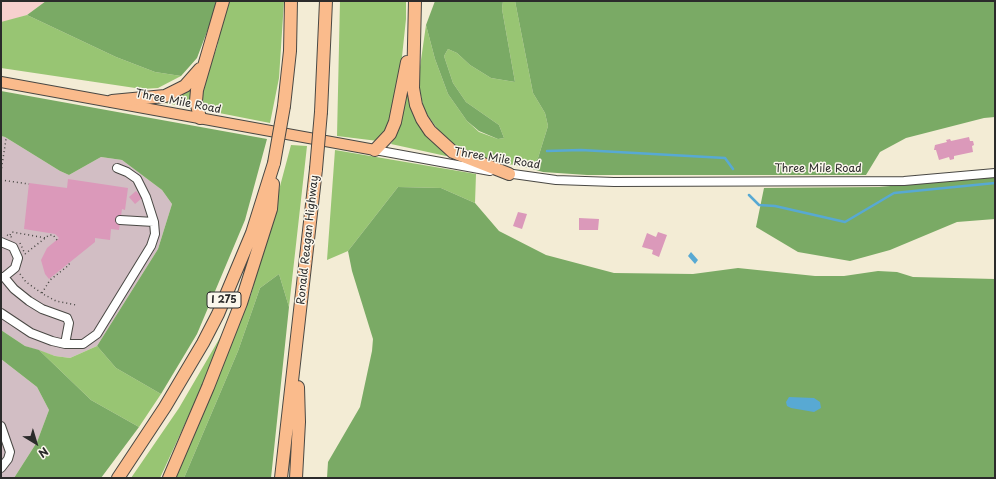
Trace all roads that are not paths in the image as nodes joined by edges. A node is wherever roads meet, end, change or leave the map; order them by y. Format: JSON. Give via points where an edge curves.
{"nodes":[{"id":1,"x":223,"y":1,"type":"edge"},
{"id":2,"x":291,"y":1,"type":"edge"},
{"id":3,"x":326,"y":1,"type":"edge"},
{"id":4,"x":415,"y":1,"type":"edge"},
{"id":5,"x":414,"y":34,"type":"junction"},
{"id":6,"x":204,"y":65,"type":"junction"},
{"id":7,"x":1,"y":82,"type":"edge"},
{"id":8,"x":112,"y":101,"type":"junction"},
{"id":9,"x":200,"y":118,"type":"junction"},
{"id":10,"x":375,"y":150,"type":"junction"},
{"id":11,"x":274,"y":163,"type":"junction"},
{"id":12,"x":117,"y":168,"type":"dead end"},
{"id":13,"x":995,"y":173,"type":"edge"},
{"id":14,"x":509,"y":174,"type":"junction"},
{"id":15,"x":120,"y":220,"type":"dead end"},
{"id":16,"x":154,"y":222,"type":"junction"},
{"id":17,"x":3,"y":238,"type":"edge"},
{"id":18,"x":3,"y":277,"type":"edge"},
{"id":19,"x":1,"y":313,"type":"edge"},
{"id":20,"x":297,"y":342,"type":"junction"},
{"id":21,"x":65,"y":344,"type":"junction"},
{"id":22,"x":1,"y":426,"type":"edge"},
{"id":23,"x":152,"y":426,"type":"junction"},
{"id":24,"x":1,"y":468,"type":"edge"},
{"id":25,"x":108,"y":478,"type":"edge"},
{"id":26,"x":118,"y":478,"type":"edge"},
{"id":27,"x":169,"y":478,"type":"edge"},
{"id":28,"x":281,"y":478,"type":"edge"},
{"id":29,"x":296,"y":478,"type":"edge"}],
"edges":[{"from":1,"to":6,"type":"highway"},
{"from":2,"to":11,"type":"highway","number":"I 275","bridge":true,"via":[[290,51]]},
{"from":3,"to":20,"type":"highway","name":"Ronald Reagan Highway","bridge":true,"via":[[321,112]]},
{"from":4,"to":5,"type":"highway"},
{"from":5,"to":10,"type":"highway","via":[[395,122],[390,134]]},
{"from":5,"to":14,"type":"highway","via":[[413,88],[416,106],[430,131],[453,152]]},
{"from":6,"to":8,"type":"highway","via":[[185,86],[164,96]]},
{"from":6,"to":9,"type":"highway","via":[[196,101]]},
{"from":7,"to":8,"type":"main road","name":"Three Mile Road"},
{"from":8,"to":9,"type":"main road","name":"Three Mile Road"},
{"from":9,"to":10,"type":"main road","name":"Three Mile Road"},
{"from":10,"to":14,"type":"street","name":"Three Mile Road"},
{"from":11,"to":23,"type":"highway","number":"I 275","via":[[252,233],[218,314],[192,363]]},
{"from":11,"to":27,"type":"highway","via":[[271,209],[241,303]]},
{"from":12,"to":16,"type":"street","via":[[137,179]]},
{"from":13,"to":14,"type":"street","name":"Three Mile Road","via":[[904,181],[573,181]]},
{"from":15,"to":16,"type":"street"},
{"from":16,"to":21,"type":"street","via":[[155,234],[151,246],[97,334],[83,344]]},
{"from":17,"to":18,"type":"street","via":[[14,247],[18,255],[15,268]]},
{"from":18,"to":21,"type":"street","via":[[29,301],[67,318]]},
{"from":19,"to":21,"type":"street","via":[[31,333]]},
{"from":20,"to":28,"type":"highway","name":"Ronald Reagan Highway"},
{"from":20,"to":29,"type":"highway","via":[[299,422]]},
{"from":22,"to":24,"type":"street","via":[[10,452]]},
{"from":23,"to":25,"type":"highway"},
{"from":23,"to":26,"type":"highway","number":"I 275"}]}
